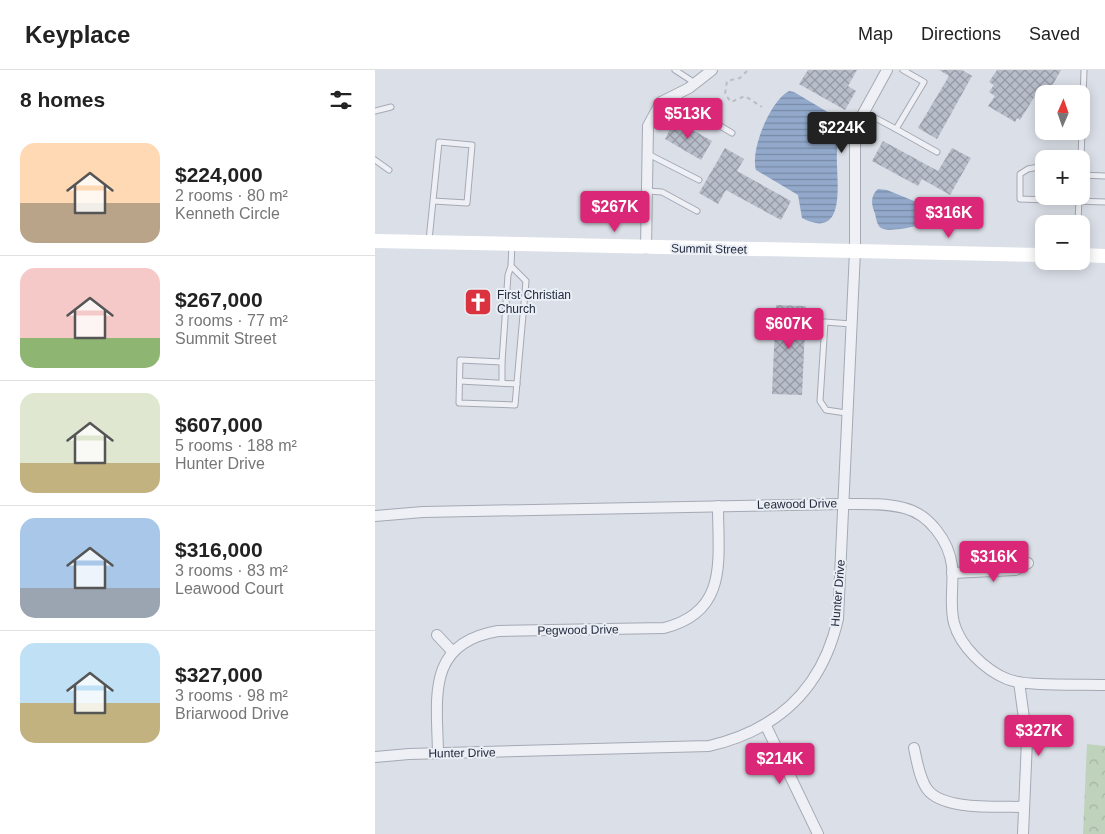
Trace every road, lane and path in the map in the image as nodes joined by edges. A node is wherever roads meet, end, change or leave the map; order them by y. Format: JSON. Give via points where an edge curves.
{"nodes":[{"id":1,"x":675,"y":70,"type":"edge"},
{"id":2,"x":712,"y":70,"type":"edge"},
{"id":3,"x":887,"y":70,"type":"edge"},
{"id":4,"x":903,"y":70,"type":"edge"},
{"id":5,"x":1084,"y":70,"type":"edge"},
{"id":6,"x":747,"y":71,"type":"dead end"},
{"id":7,"x":696,"y":83,"type":"junction"},
{"id":8,"x":676,"y":95,"type":"junction"},
{"id":9,"x":762,"y":107,"type":"dead end"},
{"id":10,"x":391,"y":108,"type":"dead end"},
{"id":11,"x":375,"y":111,"type":"edge"},
{"id":12,"x":863,"y":112,"type":"junction"},
{"id":13,"x":896,"y":129,"type":"junction"},
{"id":14,"x":732,"y":133,"type":"dead end"},
{"id":15,"x":1081,"y":150,"type":"edge"},
{"id":16,"x":937,"y":152,"type":"dead end"},
{"id":17,"x":647,"y":154,"type":"junction"},
{"id":18,"x":375,"y":160,"type":"edge"},
{"id":19,"x":1035,"y":167,"type":"edge"},
{"id":20,"x":389,"y":170,"type":"dead end"},
{"id":21,"x":1090,"y":175,"type":"edge"},
{"id":22,"x":1105,"y":176,"type":"edge"},
{"id":23,"x":699,"y":180,"type":"dead end"},
{"id":24,"x":647,"y":191,"type":"junction"},
{"id":25,"x":1035,"y":200,"type":"edge"},
{"id":26,"x":1090,"y":200,"type":"edge"},
{"id":27,"x":433,"y":201,"type":"junction"},
{"id":28,"x":1105,"y":202,"type":"edge"},
{"id":29,"x":697,"y":211,"type":"dead end"},
{"id":30,"x":375,"y":241,"type":"edge"},
{"id":31,"x":429,"y":242,"type":"junction"},
{"id":32,"x":512,"y":244,"type":"junction"},
{"id":33,"x":646,"y":248,"type":"junction"},
{"id":34,"x":855,"y":251,"type":"junction"},
{"id":35,"x":1035,"y":255,"type":"edge"},
{"id":36,"x":1090,"y":255,"type":"edge"},
{"id":37,"x":1105,"y":256,"type":"edge"},
{"id":38,"x":511,"y":266,"type":"junction"},
{"id":39,"x":851,"y":324,"type":"junction"},
{"id":40,"x":502,"y":362,"type":"junction"},
{"id":41,"x":460,"y":381,"type":"junction"},
{"id":42,"x":502,"y":383,"type":"junction"},
{"id":43,"x":517,"y":384,"type":"junction"},
{"id":44,"x":846,"y":413,"type":"junction"},
{"id":45,"x":843,"y":504,"type":"junction"},
{"id":46,"x":718,"y":506,"type":"junction"},
{"id":47,"x":375,"y":516,"type":"edge"},
{"id":48,"x":1028,"y":563,"type":"dead end"},
{"id":49,"x":952,"y":573,"type":"junction"},
{"id":50,"x":437,"y":635,"type":"dead end"},
{"id":51,"x":452,"y":651,"type":"junction"},
{"id":52,"x":1019,"y":682,"type":"junction"},
{"id":53,"x":1105,"y":685,"type":"edge"},
{"id":54,"x":766,"y":726,"type":"junction"},
{"id":55,"x":914,"y":748,"type":"dead end"},
{"id":56,"x":438,"y":753,"type":"junction"},
{"id":57,"x":375,"y":757,"type":"edge"},
{"id":58,"x":1024,"y":807,"type":"junction"},
{"id":59,"x":817,"y":834,"type":"edge"},
{"id":60,"x":1023,"y":834,"type":"edge"}],
"edges":[{"from":1,"to":7,"type":"lane"},
{"from":2,"to":7,"type":"street"},
{"from":3,"to":12,"type":"street","name":"Hunter Drive"},
{"from":4,"to":13,"type":"lane","via":[[923,82]]},
{"from":5,"to":15,"type":"lane"},
{"from":6,"to":9,"type":"path","via":[[740,78],[727,81],[725,94],[731,102],[745,96]]},
{"from":7,"to":8,"type":"street"},
{"from":8,"to":14,"type":"lane","via":[[685,105]]},
{"from":8,"to":17,"type":"street","via":[[661,102],[654,112],[648,126]]},
{"from":10,"to":11,"type":"lane"},
{"from":12,"to":13,"type":"lane"},
{"from":12,"to":34,"type":"street","name":"Hunter Drive","via":[[855,142]]},
{"from":13,"to":16,"type":"lane"},
{"from":17,"to":23,"type":"lane"},
{"from":17,"to":24,"type":"street"},
{"from":18,"to":20,"type":"lane"},
{"from":19,"to":25,"type":"lane","via":[[1020,174],[1019,200]]},
{"from":21,"to":22,"type":"lane"},
{"from":24,"to":29,"type":"lane","via":[[662,192]]},
{"from":24,"to":33,"type":"street"},
{"from":26,"to":28,"type":"lane"},
{"from":27,"to":27,"type":"lane","via":[[439,142],[472,145],[467,203]]},
{"from":27,"to":31,"type":"lane"},
{"from":30,"to":31,"type":"main road","name":"Summit Street"},
{"from":31,"to":32,"type":"main road","name":"Summit Street"},
{"from":32,"to":33,"type":"main road","name":"Summit Street"},
{"from":32,"to":38,"type":"lane"},
{"from":33,"to":34,"type":"main road","name":"Summit Street"},
{"from":34,"to":35,"type":"main road","name":"Summit Street"},
{"from":34,"to":39,"type":"street","name":"Hunter Drive"},
{"from":36,"to":37,"type":"main road"},
{"from":38,"to":40,"type":"lane","via":[[507,275]]},
{"from":38,"to":43,"type":"lane","via":[[526,281]]},
{"from":39,"to":44,"type":"street","name":"Hunter Drive"},
{"from":39,"to":44,"type":"lane","via":[[825,322],[820,401],[826,410]]},
{"from":40,"to":41,"type":"lane","via":[[460,360]]},
{"from":40,"to":42,"type":"lane"},
{"from":41,"to":42,"type":"lane"},
{"from":41,"to":43,"type":"lane","via":[[459,403],[515,405]]},
{"from":42,"to":43,"type":"lane"},
{"from":44,"to":45,"type":"street","name":"Hunter Drive"},
{"from":45,"to":46,"type":"street","name":"Leawood Drive"},
{"from":45,"to":49,"type":"street","name":"Leawood Drive","via":[[887,505],[905,508],[919,515],[940,534]]},
{"from":45,"to":54,"type":"street","name":"Hunter Drive","via":[[838,619],[830,646],[820,668],[803,692]]},
{"from":46,"to":47,"type":"street","name":"Leawood Drive","via":[[423,512]]},
{"from":46,"to":51,"type":"street","name":"Pegwood Drive","via":[[718,573],[712,595],[693,616],[679,624],[664,628],[480,634]]},
{"from":48,"to":49,"type":"street","via":[[1015,570]]},
{"from":49,"to":52,"type":"street","name":"Leawood Drive","via":[[952,613],[960,637],[994,672]]},
{"from":50,"to":51,"type":"street"},
{"from":51,"to":56,"type":"street","via":[[438,680]]},
{"from":52,"to":53,"type":"street","name":"Leawood Drive"},
{"from":52,"to":58,"type":"street","via":[[1027,740]]},
{"from":54,"to":56,"type":"street","name":"Hunter Drive","via":[[732,741],[709,746]]},
{"from":54,"to":59,"type":"street"},
{"from":55,"to":58,"type":"street","via":[[923,780],[935,797],[961,804]]},
{"from":56,"to":57,"type":"street","name":"Hunter Drive"},
{"from":58,"to":60,"type":"street"}]}
